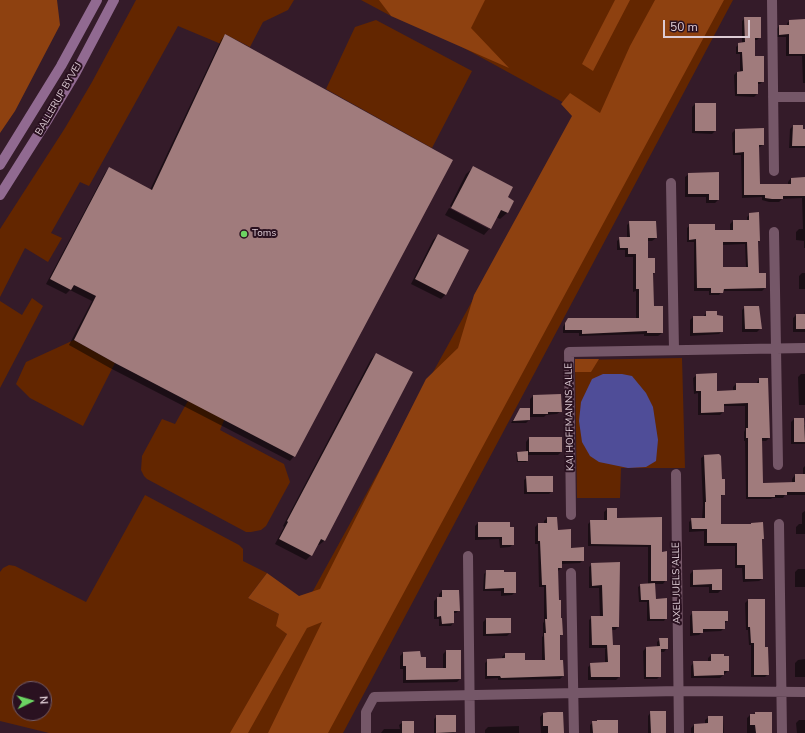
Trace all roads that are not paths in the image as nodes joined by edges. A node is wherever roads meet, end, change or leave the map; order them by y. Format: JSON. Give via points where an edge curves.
{"nodes":[{"id":1,"x":96,"y":0,"type":"edge"},
{"id":2,"x":114,"y":0,"type":"edge"},
{"id":3,"x":772,"y":0,"type":"edge"},
{"id":4,"x":773,"y":97,"type":"junction"},
{"id":5,"x":805,"y":97,"type":"edge"},
{"id":6,"x":0,"y":165,"type":"edge"},
{"id":7,"x":774,"y":171,"type":"dead end"},
{"id":8,"x":671,"y":183,"type":"dead end"},
{"id":9,"x":0,"y":195,"type":"edge"},
{"id":10,"x":774,"y":232,"type":"dead end"},
{"id":11,"x":805,"y":348,"type":"edge"},
{"id":12,"x":776,"y":349,"type":"junction"},
{"id":13,"x":674,"y":350,"type":"junction"},
{"id":14,"x":778,"y":465,"type":"dead end"},
{"id":15,"x":676,"y":474,"type":"dead end"},
{"id":16,"x":571,"y":515,"type":"dead end"},
{"id":17,"x":779,"y":524,"type":"dead end"},
{"id":18,"x":468,"y":556,"type":"dead end"},
{"id":19,"x":571,"y":573,"type":"dead end"},
{"id":20,"x":679,"y":691,"type":"junction"},
{"id":21,"x":781,"y":692,"type":"junction"},
{"id":22,"x":805,"y":692,"type":"edge"},
{"id":23,"x":574,"y":693,"type":"junction"},
{"id":24,"x":470,"y":694,"type":"junction"},
{"id":25,"x":366,"y":733,"type":"edge"},
{"id":26,"x":470,"y":733,"type":"edge"},
{"id":27,"x":574,"y":733,"type":"edge"},
{"id":28,"x":679,"y":733,"type":"edge"},
{"id":29,"x":782,"y":733,"type":"edge"}],
"edges":[{"from":1,"to":6,"type":"main road","name":"BALLERUP BYVEJ","via":[[57,73]]},
{"from":2,"to":9,"type":"main road","name":"BALLERUP BYVEJ","via":[[48,119]]},
{"from":3,"to":4,"type":"street"},
{"from":4,"to":5,"type":"street"},
{"from":4,"to":7,"type":"street"},
{"from":8,"to":13,"type":"street"},
{"from":10,"to":12,"type":"street"},
{"from":11,"to":12,"type":"street","name":"KAI HOFFMANNS ALLE"},
{"from":12,"to":13,"type":"street","name":"KAI HOFFMANNS ALLE"},
{"from":12,"to":14,"type":"street"},
{"from":13,"to":16,"type":"street","name":"KAI HOFFMANNS ALLE","via":[[569,352]]},
{"from":15,"to":20,"type":"street","name":"AXEL JUELS ALLE"},
{"from":17,"to":21,"type":"street"},
{"from":18,"to":24,"type":"street"},
{"from":19,"to":23,"type":"street"},
{"from":20,"to":21,"type":"street"},
{"from":20,"to":23,"type":"street"},
{"from":20,"to":28,"type":"street","name":"AXEL JUELS ALLE"},
{"from":21,"to":22,"type":"street"},
{"from":21,"to":29,"type":"street"},
{"from":23,"to":24,"type":"street"},
{"from":23,"to":27,"type":"street"},
{"from":24,"to":25,"type":"street","via":[[374,697],[366,712]]},
{"from":24,"to":26,"type":"street"}]}
